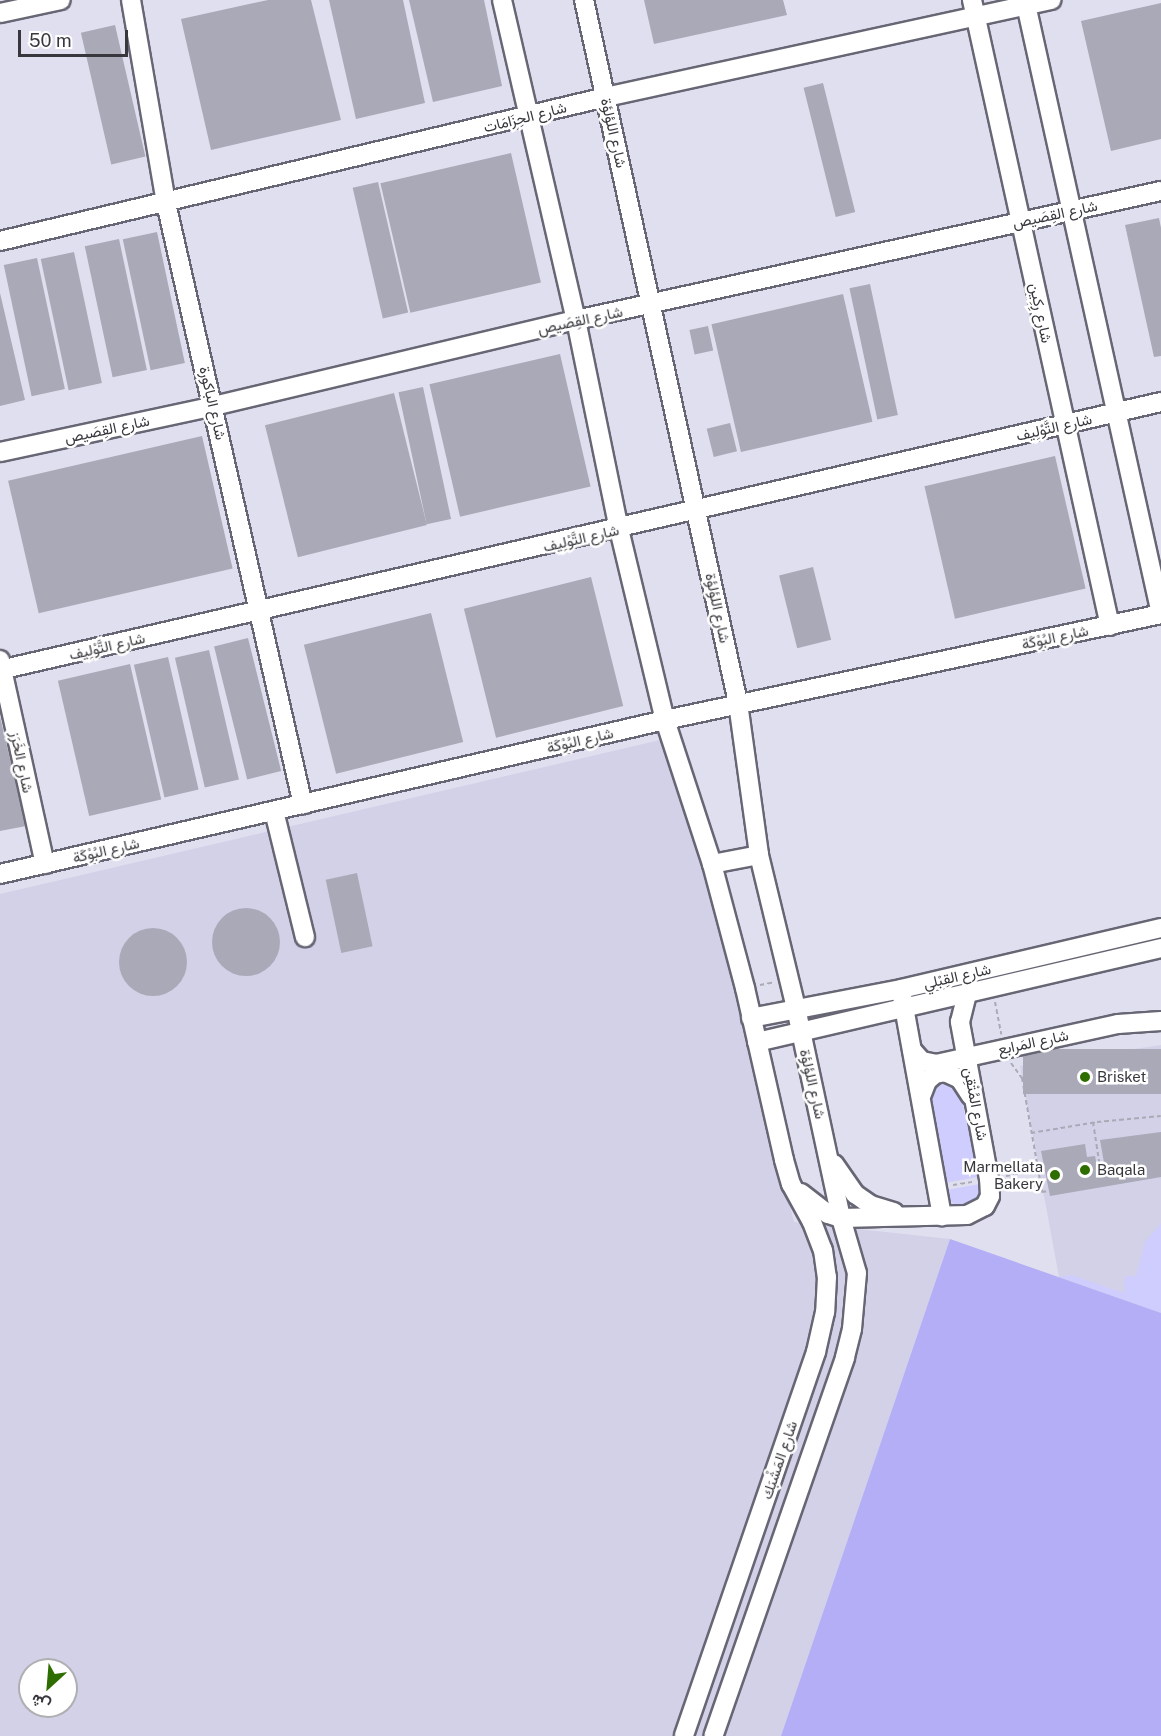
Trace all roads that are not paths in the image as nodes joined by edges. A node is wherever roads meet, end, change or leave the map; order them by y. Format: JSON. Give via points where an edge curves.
{"nodes":[{"id":1,"x":61,"y":0,"type":"edge"},
{"id":2,"x":131,"y":0,"type":"edge"},
{"id":3,"x":502,"y":0,"type":"edge"},
{"id":4,"x":584,"y":0,"type":"edge"},
{"id":5,"x":1052,"y":0,"type":"edge"},
{"id":6,"x":1026,"y":3,"type":"edge"},
{"id":7,"x":973,"y":8,"type":"edge"},
{"id":8,"x":0,"y":13,"type":"edge"},
{"id":9,"x":606,"y":97,"type":"junction"},
{"id":10,"x":528,"y":116,"type":"junction"},
{"id":11,"x":1161,"y":190,"type":"edge"},
{"id":12,"x":166,"y":203,"type":"junction"},
{"id":13,"x":1072,"y":211,"type":"junction"},
{"id":14,"x":1021,"y":222,"type":"junction"},
{"id":15,"x":0,"y":241,"type":"edge"},
{"id":16,"x":652,"y":304,"type":"junction"},
{"id":17,"x":576,"y":320,"type":"junction"},
{"id":18,"x":1161,"y":402,"type":"edge"},
{"id":19,"x":214,"y":406,"type":"junction"},
{"id":20,"x":1116,"y":413,"type":"junction"},
{"id":21,"x":1065,"y":424,"type":"junction"},
{"id":22,"x":0,"y":452,"type":"edge"},
{"id":23,"x":697,"y":511,"type":"junction"},
{"id":24,"x":619,"y":530,"type":"junction"},
{"id":25,"x":260,"y":610,"type":"junction"},
{"id":26,"x":1161,"y":614,"type":"edge"},
{"id":27,"x":1110,"y":626,"type":"junction"},
{"id":28,"x":1,"y":667,"type":"edge"},
{"id":29,"x":738,"y":704,"type":"junction"},
{"id":30,"x":665,"y":720,"type":"junction"},
{"id":31,"x":303,"y":804,"type":"junction"},
{"id":32,"x":274,"y":811,"type":"junction"},
{"id":33,"x":759,"y":855,"type":"junction"},
{"id":34,"x":45,"y":864,"type":"junction"},
{"id":35,"x":712,"y":864,"type":"junction"},
{"id":36,"x":0,"y":874,"type":"edge"},
{"id":37,"x":1161,"y":928,"type":"edge"},
{"id":38,"x":305,"y":937,"type":"dead end"},
{"id":39,"x":1161,"y":948,"type":"edge"},
{"id":40,"x":901,"y":988,"type":"junction"},
{"id":41,"x":967,"y":993,"type":"junction"},
{"id":42,"x":903,"y":1007,"type":"junction"},
{"id":43,"x":796,"y":1008,"type":"junction"},
{"id":44,"x":751,"y":1018,"type":"junction"},
{"id":45,"x":1161,"y":1021,"type":"edge"},
{"id":46,"x":801,"y":1032,"type":"junction"},
{"id":47,"x":757,"y":1042,"type":"junction"},
{"id":48,"x":912,"y":1050,"type":"junction"},
{"id":49,"x":967,"y":1057,"type":"junction"},
{"id":50,"x":922,"y":1094,"type":"junction"},
{"id":51,"x":978,"y":1112,"type":"junction"},
{"id":52,"x":828,"y":1154,"type":"junction"},
{"id":53,"x":791,"y":1184,"type":"junction"},
{"id":54,"x":914,"y":1216,"type":"junction"},
{"id":55,"x":942,"y":1216,"type":"junction"},
{"id":56,"x":841,"y":1218,"type":"junction"},
{"id":57,"x":826,"y":1295,"type":"junction"},
{"id":58,"x":856,"y":1300,"type":"junction"},
{"id":59,"x":684,"y":1736,"type":"edge"},
{"id":60,"x":713,"y":1736,"type":"edge"}],
"edges":[{"from":1,"to":8,"type":"street"},
{"from":2,"to":12,"type":"street","name":"شارع الباكورة"},
{"from":3,"to":10,"type":"street"},
{"from":4,"to":9,"type":"street","name":"شارع اللؤلؤة"},
{"from":5,"to":6,"type":"street","name":"شارع الحِزَامَات"},
{"from":6,"to":7,"type":"street","name":"شارع الحِزَامَات"},
{"from":6,"to":13,"type":"street"},
{"from":7,"to":9,"type":"street","name":"شارع الحِزَامَات"},
{"from":7,"to":14,"type":"street","name":"شارع رِكِين"},
{"from":9,"to":10,"type":"street","name":"شارع الحِزَامَات"},
{"from":9,"to":16,"type":"street","name":"شارع اللؤلؤة"},
{"from":10,"to":12,"type":"street","name":"شارع الحِزَامَات"},
{"from":10,"to":17,"type":"street"},
{"from":11,"to":13,"type":"street","name":"شارع القِصَيص"},
{"from":12,"to":15,"type":"street","name":"شارع الحِزَامَات"},
{"from":12,"to":19,"type":"street","name":"شارع الباكورة"},
{"from":13,"to":14,"type":"street","name":"شارع القِصَيص"},
{"from":13,"to":20,"type":"street"},
{"from":14,"to":16,"type":"street","name":"شارع القِصَيص"},
{"from":14,"to":21,"type":"street","name":"شارع رِكِين"},
{"from":16,"to":17,"type":"street","name":"شارع القِصَيص"},
{"from":16,"to":23,"type":"street","name":"شارع اللؤلؤة"},
{"from":17,"to":19,"type":"street","name":"شارع القِصَيص"},
{"from":17,"to":24,"type":"street"},
{"from":18,"to":20,"type":"street","name":"شارع التَّوْلِيف"},
{"from":19,"to":22,"type":"street","name":"شارع القِصَيص"},
{"from":19,"to":25,"type":"street","name":"شارع الباكورة"},
{"from":20,"to":21,"type":"street","name":"شارع التَّوْلِيف"},
{"from":20,"to":26,"type":"street"},
{"from":21,"to":23,"type":"street","name":"شارع التَّوْلِيف"},
{"from":21,"to":27,"type":"street","name":"شارع رِكِين"},
{"from":23,"to":24,"type":"street","name":"شارع التَّوْلِيف"},
{"from":23,"to":29,"type":"street","name":"شارع اللؤلؤة"},
{"from":24,"to":25,"type":"street","name":"شارع التَّوْلِيف"},
{"from":24,"to":30,"type":"street"},
{"from":25,"to":28,"type":"street","name":"شارع التَّوْلِيف"},
{"from":25,"to":31,"type":"street","name":"شارع الباكورة"},
{"from":26,"to":27,"type":"street","name":"شارع البُوْكَة"},
{"from":27,"to":29,"type":"street","name":"شارع البُوْكَة"},
{"from":28,"to":34,"type":"street","name":"شارع الخَرَز"},
{"from":29,"to":30,"type":"street","name":"شارع البُوْكَة"},
{"from":29,"to":33,"type":"street","name":"شارع اللؤلؤة"},
{"from":30,"to":31,"type":"street","name":"شارع البُوْكَة"},
{"from":30,"to":35,"type":"street"},
{"from":31,"to":32,"type":"street","name":"شارع البُوْكَة"},
{"from":32,"to":34,"type":"street","name":"شارع البُوْكَة"},
{"from":32,"to":38,"type":"street"},
{"from":33,"to":35,"type":"street"},
{"from":33,"to":43,"type":"street","name":"شارع اللؤلؤة"},
{"from":34,"to":36,"type":"street","name":"شارع البُوْكَة"},
{"from":35,"to":44,"type":"street"},
{"from":37,"to":40,"type":"street","name":"شارع القِبْلي"},
{"from":39,"to":41,"type":"street","name":"شارع القِبْلي"},
{"from":40,"to":42,"type":"street"},
{"from":40,"to":43,"type":"street","name":"شارع القِبْلي"},
{"from":41,"to":42,"type":"street","name":"شارع القِبْلي"},
{"from":41,"to":49,"type":"street","name":"شارع المُتْقِن","via":[[960,1022]]},
{"from":42,"to":46,"type":"street","name":"شارع القِبْلي"},
{"from":42,"to":48,"type":"street"},
{"from":43,"to":44,"type":"street","name":"شارع القِبْلي"},
{"from":43,"to":46,"type":"street","name":"شارع اللؤلؤة"},
{"from":44,"to":47,"type":"street"},
{"from":45,"to":49,"type":"street","name":"شارع المَرابع","via":[[1118,1024]]},
{"from":46,"to":47,"type":"street","name":"شارع القِبْلي"},
{"from":46,"to":52,"type":"street","name":"شارع اللؤلؤة"},
{"from":47,"to":53,"type":"street"},
{"from":48,"to":49,"type":"street","name":"شارع المَرابع","via":[[928,1063]]},
{"from":48,"to":50,"type":"street"},
{"from":49,"to":51,"type":"street","name":"شارع المُتْقِن"},
{"from":50,"to":51,"type":"street","via":[[930,1078],[940,1072],[950,1073],[965,1084]]},
{"from":50,"to":55,"type":"street"},
{"from":51,"to":55,"type":"street","name":"شارع المُتْقِن","via":[[989,1201],[974,1213]]},
{"from":52,"to":54,"type":"street","via":[[841,1178],[871,1205]]},
{"from":52,"to":56,"type":"street","name":"شارع اللؤلؤة"},
{"from":53,"to":56,"type":"street","via":[[815,1205]]},
{"from":53,"to":57,"type":"street","name":"شارع المَشْبَك","via":[[823,1250]]},
{"from":54,"to":55,"type":"street","name":"شارع المُتْقِن"},
{"from":54,"to":56,"type":"street","name":"شارع المُتْقِن"},
{"from":56,"to":58,"type":"street","name":"شارع المَشْبَك","via":[[857,1273]]},
{"from":57,"to":58,"type":"street"},
{"from":57,"to":59,"type":"street","name":"شارع المَشْبَك","via":[[816,1352]]},
{"from":58,"to":60,"type":"street","name":"شارع المَشْبَك","via":[[845,1358]]}]}
